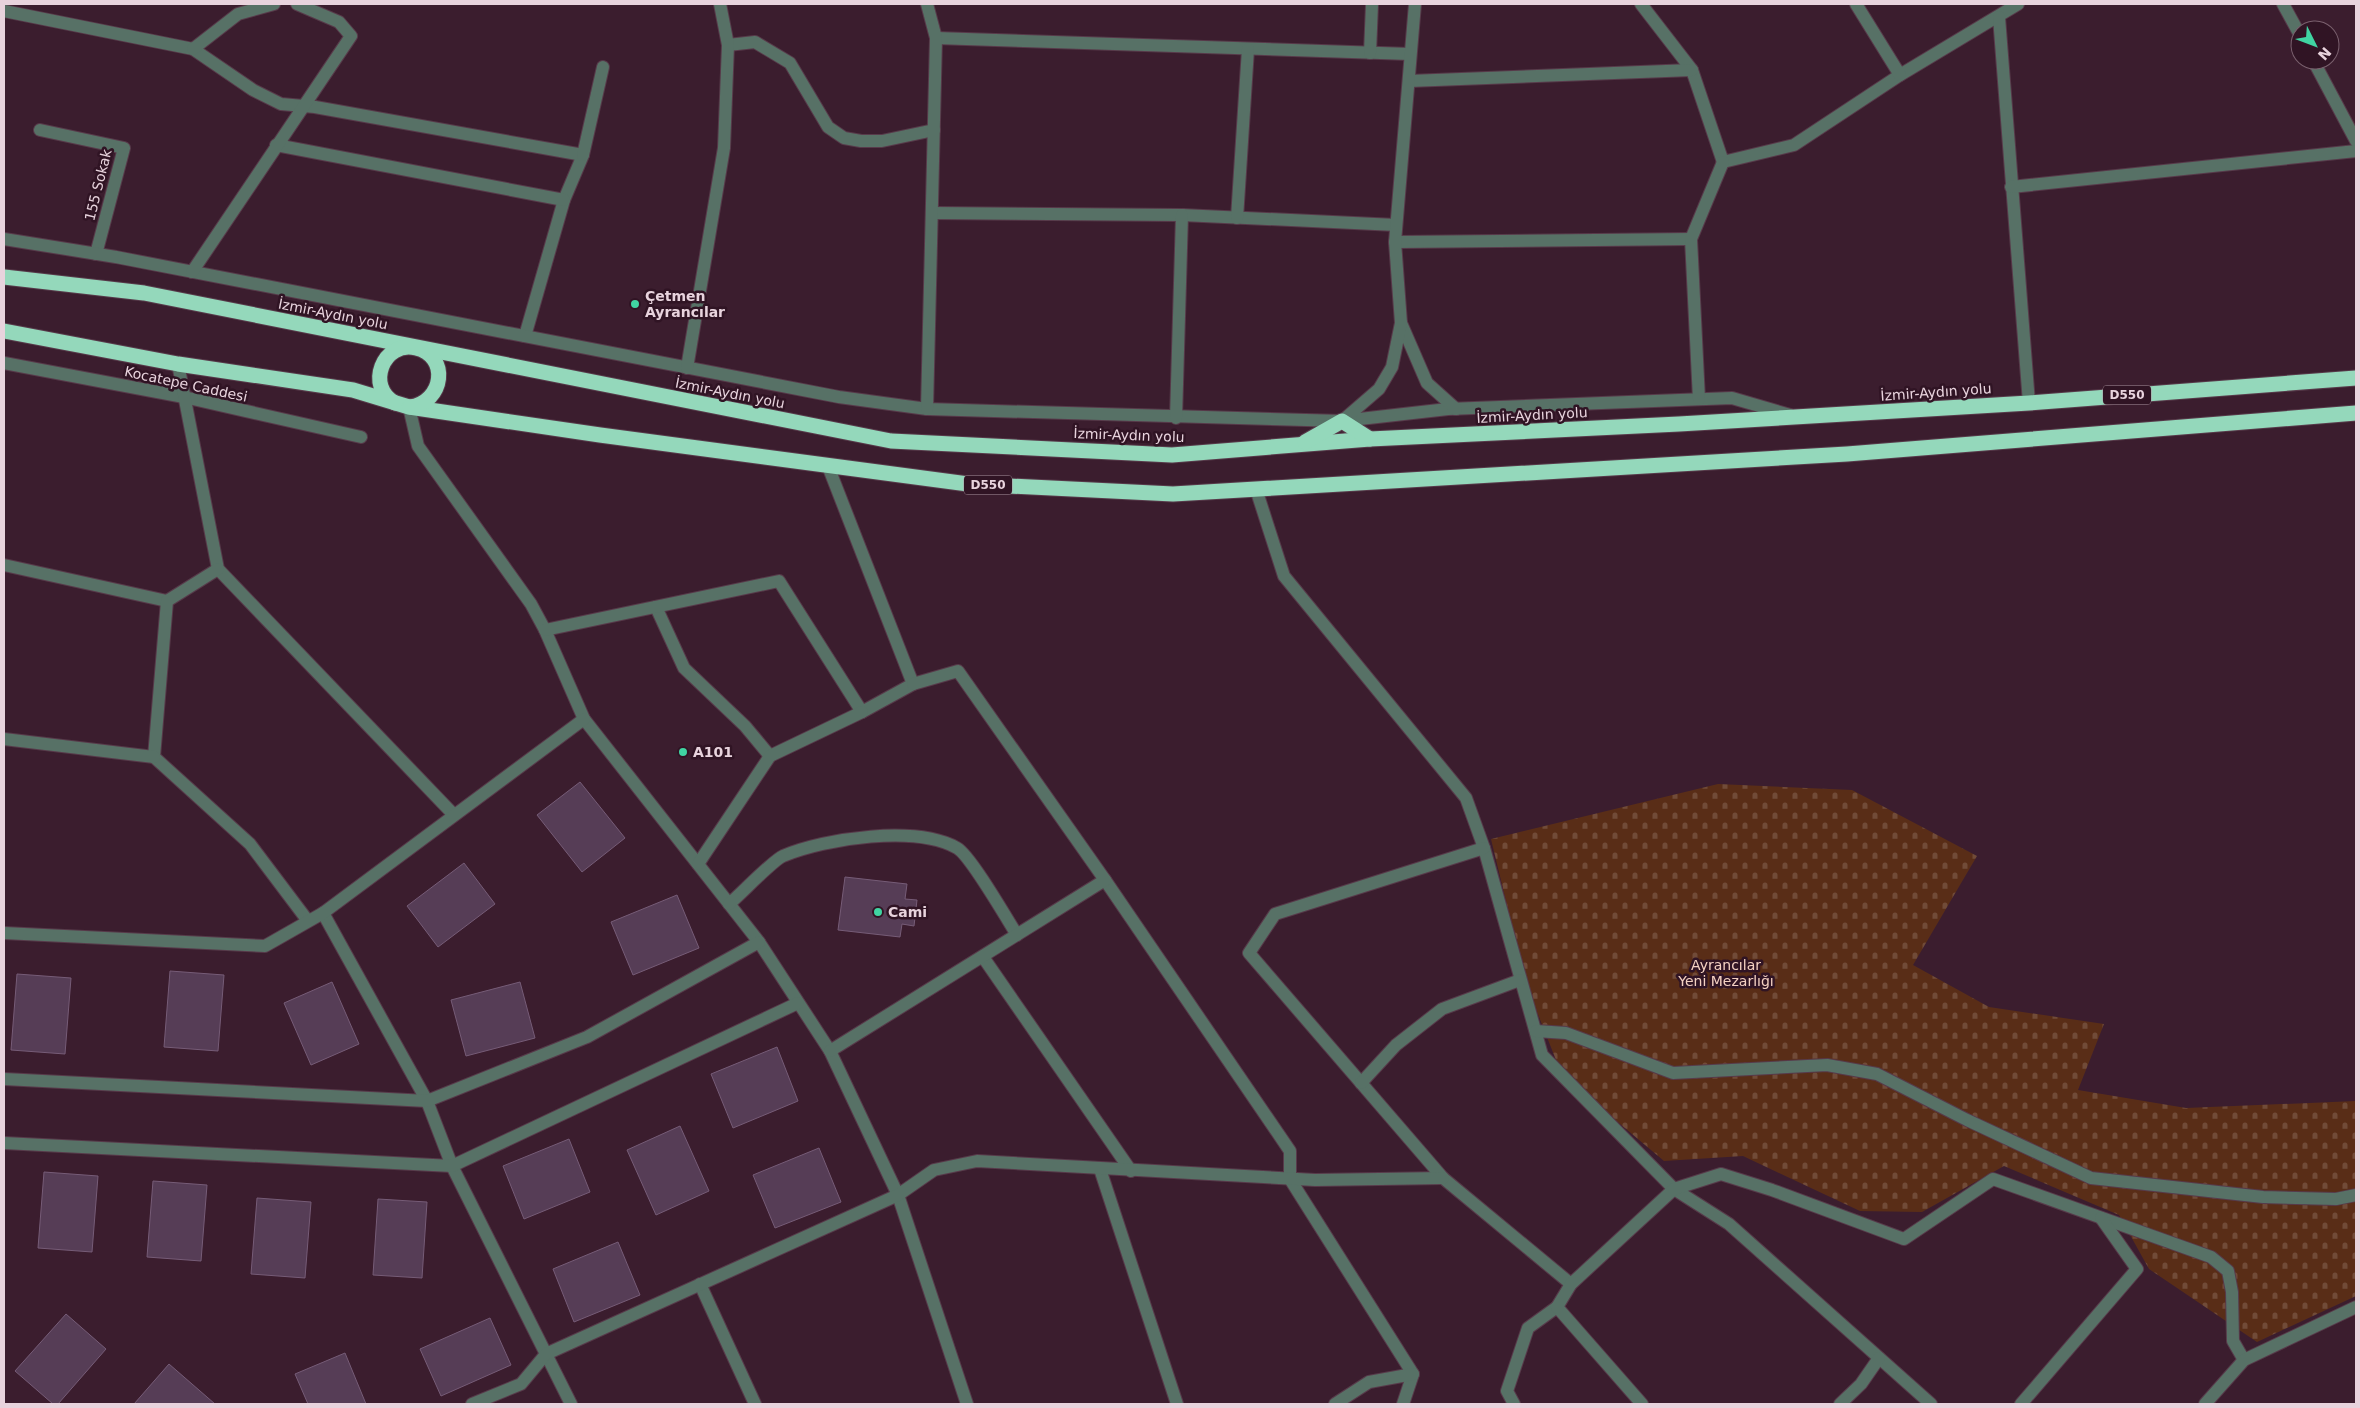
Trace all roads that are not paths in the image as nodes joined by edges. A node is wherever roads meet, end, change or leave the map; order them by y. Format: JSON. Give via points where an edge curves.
{"nodes":[{"id":1,"x":274,"y":4,"type":"edge"},
{"id":2,"x":297,"y":4,"type":"edge"},
{"id":3,"x":720,"y":4,"type":"edge"},
{"id":4,"x":927,"y":4,"type":"edge"},
{"id":5,"x":1372,"y":4,"type":"edge"},
{"id":6,"x":1415,"y":4,"type":"edge"},
{"id":7,"x":1640,"y":4,"type":"edge"},
{"id":8,"x":1856,"y":4,"type":"edge"},
{"id":9,"x":2018,"y":4,"type":"edge"},
{"id":10,"x":2283,"y":4,"type":"edge"},
{"id":11,"x":4,"y":11,"type":"edge"},
{"id":12,"x":1999,"y":18,"type":"junction"},
{"id":13,"x":2292,"y":20,"type":"edge"},
{"id":14,"x":936,"y":38,"type":"junction"},
{"id":15,"x":728,"y":45,"type":"junction"},
{"id":16,"x":193,"y":49,"type":"junction"},
{"id":17,"x":1248,"y":49,"type":"junction"},
{"id":18,"x":1370,"y":53,"type":"junction"},
{"id":19,"x":1410,"y":54,"type":"junction"},
{"id":20,"x":603,"y":67,"type":"dead end"},
{"id":21,"x":1692,"y":70,"type":"junction"},
{"id":22,"x":2318,"y":70,"type":"edge"},
{"id":23,"x":1900,"y":75,"type":"junction"},
{"id":24,"x":1409,"y":81,"type":"junction"},
{"id":25,"x":302,"y":106,"type":"junction"},
{"id":26,"x":40,"y":130,"type":"dead end"},
{"id":27,"x":934,"y":130,"type":"junction"},
{"id":28,"x":2356,"y":141,"type":"edge"},
{"id":29,"x":276,"y":146,"type":"junction"},
{"id":30,"x":2356,"y":151,"type":"edge"},
{"id":31,"x":583,"y":154,"type":"junction"},
{"id":32,"x":1723,"y":162,"type":"junction"},
{"id":33,"x":2011,"y":187,"type":"junction"},
{"id":34,"x":564,"y":200,"type":"junction"},
{"id":35,"x":932,"y":213,"type":"junction"},
{"id":36,"x":1182,"y":216,"type":"junction"},
{"id":37,"x":1237,"y":218,"type":"junction"},
{"id":38,"x":1396,"y":225,"type":"junction"},
{"id":39,"x":4,"y":239,"type":"edge"},
{"id":40,"x":1691,"y":239,"type":"junction"},
{"id":41,"x":1395,"y":242,"type":"junction"},
{"id":42,"x":96,"y":254,"type":"junction"},
{"id":43,"x":192,"y":272,"type":"junction"},
{"id":44,"x":4,"y":278,"type":"edge"},
{"id":45,"x":1401,"y":323,"type":"junction"},
{"id":46,"x":4,"y":331,"type":"edge"},
{"id":47,"x":525,"y":336,"type":"junction"},
{"id":48,"x":415,"y":347,"type":"junction"},
{"id":49,"x":4,"y":363,"type":"edge"},
{"id":50,"x":178,"y":364,"type":"junction"},
{"id":51,"x":687,"y":368,"type":"junction"},
{"id":52,"x":2356,"y":378,"type":"edge"},
{"id":53,"x":184,"y":397,"type":"junction"},
{"id":54,"x":1699,"y":400,"type":"junction"},
{"id":55,"x":2029,"y":403,"type":"junction"},
{"id":56,"x":402,"y":405,"type":"junction"},
{"id":57,"x":927,"y":409,"type":"junction"},
{"id":58,"x":1456,"y":409,"type":"junction"},
{"id":59,"x":2356,"y":413,"type":"edge"},
{"id":60,"x":1797,"y":417,"type":"junction"},
{"id":61,"x":1176,"y":418,"type":"junction"},
{"id":62,"x":1342,"y":421,"type":"junction"},
{"id":63,"x":361,"y":437,"type":"dead end"},
{"id":64,"x":1370,"y":439,"type":"junction"},
{"id":65,"x":1301,"y":444,"type":"junction"},
{"id":66,"x":828,"y":466,"type":"junction"},
{"id":67,"x":1256,"y":489,"type":"junction"},
{"id":68,"x":4,"y":565,"type":"edge"},
{"id":69,"x":218,"y":569,"type":"junction"},
{"id":70,"x":167,"y":601,"type":"junction"},
{"id":71,"x":656,"y":607,"type":"junction"},
{"id":72,"x":545,"y":630,"type":"junction"},
{"id":73,"x":913,"y":684,"type":"junction"},
{"id":74,"x":862,"y":712,"type":"junction"},
{"id":75,"x":584,"y":719,"type":"junction"},
{"id":76,"x":4,"y":739,"type":"edge"},
{"id":77,"x":770,"y":756,"type":"junction"},
{"id":78,"x":154,"y":757,"type":"junction"},
{"id":79,"x":454,"y":816,"type":"junction"},
{"id":80,"x":1484,"y":848,"type":"junction"},
{"id":81,"x":698,"y":864,"type":"junction"},
{"id":82,"x":1105,"y":880,"type":"junction"},
{"id":83,"x":730,"y":904,"type":"junction"},
{"id":84,"x":323,"y":913,"type":"junction"},
{"id":85,"x":308,"y":921,"type":"junction"},
{"id":86,"x":4,"y":933,"type":"edge"},
{"id":87,"x":1017,"y":935,"type":"junction"},
{"id":88,"x":759,"y":942,"type":"junction"},
{"id":89,"x":982,"y":957,"type":"junction"},
{"id":90,"x":1520,"y":980,"type":"junction"},
{"id":91,"x":798,"y":1003,"type":"junction"},
{"id":92,"x":1536,"y":1031,"type":"junction"},
{"id":93,"x":830,"y":1051,"type":"junction"},
{"id":94,"x":4,"y":1079,"type":"edge"},
{"id":95,"x":1361,"y":1083,"type":"junction"},
{"id":96,"x":427,"y":1101,"type":"junction"},
{"id":97,"x":4,"y":1143,"type":"edge"},
{"id":98,"x":452,"y":1166,"type":"junction"},
{"id":99,"x":1100,"y":1169,"type":"junction"},
{"id":100,"x":1131,"y":1171,"type":"junction"},
{"id":101,"x":1443,"y":1178,"type":"junction"},
{"id":102,"x":1290,"y":1179,"type":"junction"},
{"id":103,"x":1674,"y":1189,"type":"junction"},
{"id":104,"x":898,"y":1195,"type":"junction"},
{"id":105,"x":2356,"y":1195,"type":"edge"},
{"id":106,"x":2101,"y":1218,"type":"junction"},
{"id":107,"x":700,"y":1284,"type":"junction"},
{"id":108,"x":1571,"y":1284,"type":"junction"},
{"id":109,"x":1557,"y":1307,"type":"junction"},
{"id":110,"x":2356,"y":1307,"type":"edge"},
{"id":111,"x":546,"y":1354,"type":"junction"},
{"id":112,"x":1879,"y":1358,"type":"junction"},
{"id":113,"x":2244,"y":1360,"type":"junction"},
{"id":114,"x":1413,"y":1374,"type":"junction"},
{"id":115,"x":472,"y":1404,"type":"edge"},
{"id":116,"x":572,"y":1404,"type":"edge"},
{"id":117,"x":756,"y":1404,"type":"edge"},
{"id":118,"x":966,"y":1404,"type":"edge"},
{"id":119,"x":1177,"y":1404,"type":"edge"},
{"id":120,"x":1335,"y":1404,"type":"edge"},
{"id":121,"x":1402,"y":1404,"type":"edge"},
{"id":122,"x":1514,"y":1404,"type":"edge"},
{"id":123,"x":1642,"y":1404,"type":"edge"},
{"id":124,"x":1840,"y":1404,"type":"edge"},
{"id":125,"x":1931,"y":1404,"type":"edge"},
{"id":126,"x":2021,"y":1404,"type":"edge"},
{"id":127,"x":2206,"y":1404,"type":"edge"}],
"edges":[{"from":1,"to":16,"type":"street","via":[[238,14]]},
{"from":2,"to":25,"type":"street","via":[[339,22],[351,36]]},
{"from":3,"to":15,"type":"street"},
{"from":4,"to":14,"type":"street"},
{"from":5,"to":18,"type":"street"},
{"from":6,"to":19,"type":"street"},
{"from":7,"to":21,"type":"street"},
{"from":8,"to":23,"type":"street"},
{"from":9,"to":12,"type":"street"},
{"from":10,"to":13,"type":"street"},
{"from":11,"to":16,"type":"street"},
{"from":12,"to":23,"type":"street"},
{"from":12,"to":33,"type":"street"},
{"from":14,"to":17,"type":"street"},
{"from":14,"to":27,"type":"street"},
{"from":15,"to":27,"type":"street","via":[[755,42],[790,62],[828,127],[844,138],[882,141]]},
{"from":15,"to":51,"type":"street","via":[[724,148]]},
{"from":16,"to":25,"type":"street","via":[[253,90],[281,104]]},
{"from":17,"to":18,"type":"street"},
{"from":17,"to":37,"type":"street"},
{"from":18,"to":19,"type":"street"},
{"from":19,"to":24,"type":"street"},
{"from":20,"to":31,"type":"street"},
{"from":21,"to":24,"type":"street"},
{"from":21,"to":32,"type":"street"},
{"from":22,"to":28,"type":"street"},
{"from":23,"to":32,"type":"street","via":[[1794,145]]},
{"from":24,"to":38,"type":"street"},
{"from":25,"to":29,"type":"street"},
{"from":25,"to":31,"type":"street"},
{"from":26,"to":42,"type":"street","name":"155 Sokak","via":[[124,148]]},
{"from":27,"to":35,"type":"street"},
{"from":29,"to":34,"type":"street"},
{"from":29,"to":43,"type":"street"},
{"from":30,"to":33,"type":"street"},
{"from":31,"to":34,"type":"street"},
{"from":32,"to":40,"type":"street"},
{"from":33,"to":55,"type":"street"},
{"from":34,"to":47,"type":"street"},
{"from":35,"to":36,"type":"street"},
{"from":35,"to":57,"type":"street"},
{"from":36,"to":37,"type":"street"},
{"from":36,"to":61,"type":"street"},
{"from":37,"to":38,"type":"street"},
{"from":38,"to":41,"type":"street"},
{"from":39,"to":42,"type":"street"},
{"from":40,"to":41,"type":"street"},
{"from":40,"to":54,"type":"street"},
{"from":41,"to":45,"type":"street"},
{"from":42,"to":43,"type":"street"},
{"from":43,"to":47,"type":"street"},
{"from":44,"to":48,"type":"highway","name":"İzmir-Aydın yolu","number":"D550","via":[[144,293]]},
{"from":45,"to":58,"type":"street","via":[[1427,383]]},
{"from":45,"to":62,"type":"street","via":[[1392,367],[1380,389]]},
{"from":46,"to":50,"type":"highway","number":"D550"},
{"from":47,"to":51,"type":"street"},
{"from":48,"to":56,"type":"highway","via":[[396,350],[382,364],[380,384],[384,393]]},
{"from":48,"to":56,"type":"highway","via":[[432,357],[439,375],[438,385],[427,401],[418,405]]},
{"from":48,"to":65,"type":"highway","name":"İzmir-Aydın yolu","number":"D550","via":[[891,440],[1172,455]]},
{"from":49,"to":53,"type":"street","name":"Kocatepe Caddesi"},
{"from":50,"to":53,"type":"street"},
{"from":50,"to":56,"type":"highway","number":"D550","via":[[353,390]]},
{"from":51,"to":57,"type":"street","via":[[839,397]]},
{"from":52,"to":55,"type":"highway","name":"İzmir-Aydın yolu","number":"D550"},
{"from":53,"to":63,"type":"street","name":"Kocatepe Caddesi"},
{"from":53,"to":69,"type":"street"},
{"from":54,"to":58,"type":"street"},
{"from":54,"to":60,"type":"street","via":[[1732,398]]},
{"from":55,"to":60,"type":"highway","name":"İzmir-Aydın yolu","number":"D550"},
{"from":56,"to":66,"type":"highway","number":"D550","via":[[600,436]]},
{"from":56,"to":72,"type":"street","via":[[418,446],[531,604]]},
{"from":57,"to":61,"type":"street"},
{"from":58,"to":62,"type":"street"},
{"from":59,"to":67,"type":"highway","number":"D550","via":[[1847,454]]},
{"from":60,"to":64,"type":"highway","name":"İzmir-Aydın yolu","number":"D550"},
{"from":61,"to":62,"type":"street"},
{"from":62,"to":64,"type":"highway"},
{"from":62,"to":65,"type":"highway"},
{"from":64,"to":65,"type":"highway","name":"İzmir-Aydın yolu","number":"D550"},
{"from":66,"to":67,"type":"highway","number":"D550","via":[[968,484],[1173,494]]},
{"from":66,"to":73,"type":"street"},
{"from":67,"to":80,"type":"street","via":[[1284,576],[1466,798]]},
{"from":68,"to":70,"type":"street"},
{"from":69,"to":70,"type":"street"},
{"from":69,"to":79,"type":"street"},
{"from":70,"to":78,"type":"street"},
{"from":71,"to":72,"type":"street"},
{"from":71,"to":74,"type":"street","via":[[778,581]]},
{"from":71,"to":77,"type":"street","via":[[684,668]]},
{"from":72,"to":75,"type":"street"},
{"from":73,"to":74,"type":"street"},
{"from":73,"to":82,"type":"street","via":[[958,671]]},
{"from":74,"to":77,"type":"street"},
{"from":75,"to":79,"type":"street"},
{"from":75,"to":81,"type":"street"},
{"from":76,"to":78,"type":"street"},
{"from":77,"to":81,"type":"street"},
{"from":78,"to":85,"type":"street","via":[[250,844]]},
{"from":79,"to":84,"type":"street"},
{"from":80,"to":90,"type":"street"},
{"from":80,"to":95,"type":"street","via":[[1275,914],[1249,953]]},
{"from":81,"to":83,"type":"street"},
{"from":82,"to":87,"type":"street"},
{"from":82,"to":102,"type":"street","via":[[1290,1151]]},
{"from":83,"to":87,"type":"street","via":[[782,857],[843,838],[922,836],[959,848]]},
{"from":83,"to":88,"type":"street"},
{"from":84,"to":85,"type":"street"},
{"from":84,"to":96,"type":"street"},
{"from":85,"to":86,"type":"street","via":[[265,946]]},
{"from":87,"to":89,"type":"street"},
{"from":88,"to":91,"type":"street"},
{"from":88,"to":96,"type":"street","via":[[587,1037]]},
{"from":89,"to":93,"type":"street"},
{"from":89,"to":100,"type":"street"},
{"from":90,"to":92,"type":"street"},
{"from":90,"to":95,"type":"street","via":[[1442,1009],[1396,1045]]},
{"from":91,"to":93,"type":"street"},
{"from":91,"to":98,"type":"street"},
{"from":92,"to":103,"type":"street","via":[[1542,1055]]},
{"from":92,"to":105,"type":"street","via":[[1566,1034],[1673,1073],[1827,1065],[1877,1074],[2091,1178],[2264,1197],[2336,1199]]},
{"from":93,"to":104,"type":"street"},
{"from":94,"to":96,"type":"street"},
{"from":95,"to":101,"type":"street"},
{"from":96,"to":98,"type":"street"},
{"from":97,"to":98,"type":"street"},
{"from":98,"to":111,"type":"street"},
{"from":99,"to":100,"type":"street"},
{"from":99,"to":104,"type":"street","via":[[977,1161],[934,1170]]},
{"from":99,"to":119,"type":"street"},
{"from":100,"to":102,"type":"street"},
{"from":101,"to":102,"type":"street"},
{"from":101,"to":108,"type":"street"},
{"from":102,"to":114,"type":"street"},
{"from":103,"to":106,"type":"street","via":[[1721,1174],[1904,1240],[1993,1179]]},
{"from":103,"to":108,"type":"street"},
{"from":103,"to":112,"type":"street","via":[[1729,1224]]},
{"from":104,"to":107,"type":"street"},
{"from":104,"to":118,"type":"street"},
{"from":106,"to":113,"type":"street","via":[[2211,1257],[2228,1271],[2233,1341]]},
{"from":106,"to":126,"type":"street","via":[[2137,1269]]},
{"from":107,"to":111,"type":"street"},
{"from":107,"to":117,"type":"street"},
{"from":108,"to":109,"type":"street"},
{"from":109,"to":122,"type":"street","via":[[1528,1328],[1507,1391]]},
{"from":109,"to":123,"type":"street"},
{"from":110,"to":113,"type":"street"},
{"from":111,"to":115,"type":"street","via":[[521,1384]]},
{"from":111,"to":116,"type":"street"},
{"from":112,"to":124,"type":"street","via":[[1861,1384]]},
{"from":112,"to":125,"type":"street"},
{"from":113,"to":127,"type":"street"},
{"from":114,"to":120,"type":"street","via":[[1369,1382]]},
{"from":114,"to":121,"type":"street"}]}
